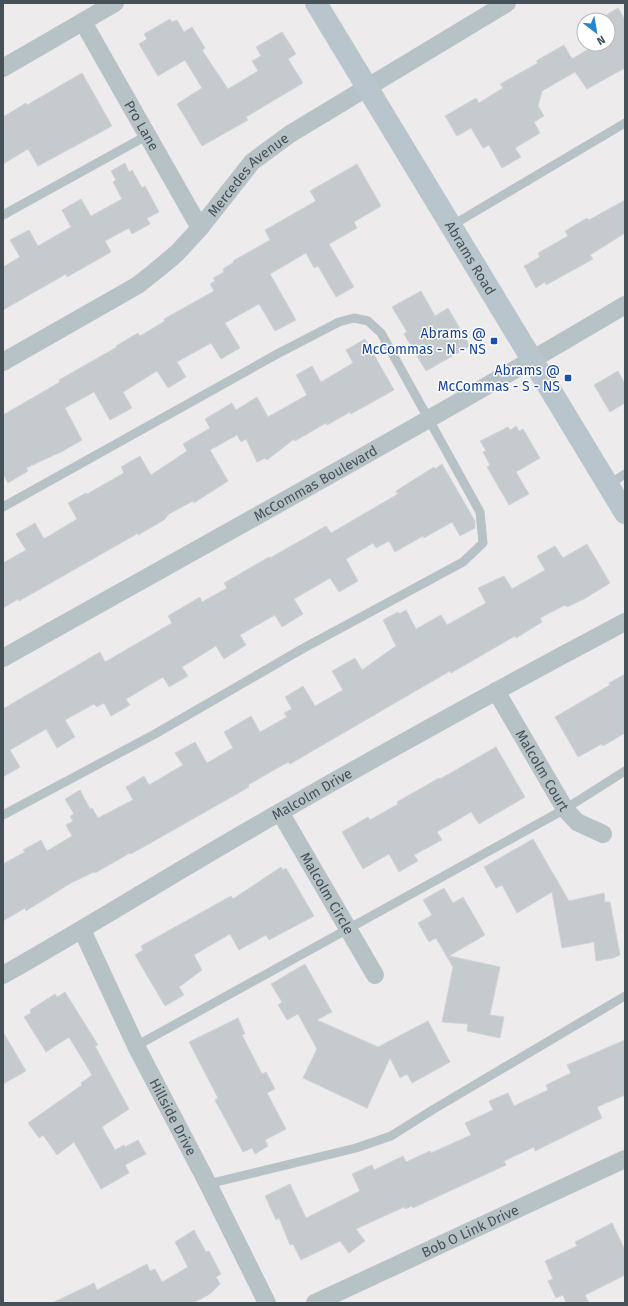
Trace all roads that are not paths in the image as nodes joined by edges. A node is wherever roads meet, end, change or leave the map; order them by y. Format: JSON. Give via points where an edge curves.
{"nodes":[{"id":1,"x":115,"y":3,"type":"edge"},
{"id":2,"x":316,"y":3,"type":"edge"},
{"id":3,"x":507,"y":3,"type":"edge"},
{"id":4,"x":83,"y":22,"type":"junction"},
{"id":5,"x":3,"y":68,"type":"edge"},
{"id":6,"x":367,"y":88,"type":"junction"},
{"id":7,"x":625,"y":123,"type":"edge"},
{"id":8,"x":148,"y":135,"type":"junction"},
{"id":9,"x":3,"y":215,"type":"edge"},
{"id":10,"x":451,"y":226,"type":"junction"},
{"id":11,"x":200,"y":228,"type":"junction"},
{"id":12,"x":625,"y":305,"type":"edge"},
{"id":13,"x":533,"y":360,"type":"junction"},
{"id":14,"x":3,"y":362,"type":"edge"},
{"id":15,"x":429,"y":419,"type":"junction"},
{"id":16,"x":616,"y":480,"type":"edge"},
{"id":17,"x":3,"y":507,"type":"edge"},
{"id":18,"x":625,"y":513,"type":"edge"},
{"id":19,"x":625,"y":622,"type":"edge"},
{"id":20,"x":3,"y":658,"type":"edge"},
{"id":21,"x":496,"y":691,"type":"junction"},
{"id":22,"x":625,"y":771,"type":"edge"},
{"id":23,"x":565,"y":809,"type":"junction"},
{"id":24,"x":280,"y":812,"type":"junction"},
{"id":25,"x":3,"y":815,"type":"edge"},
{"id":26,"x":603,"y":834,"type":"dead end"},
{"id":27,"x":82,"y":930,"type":"junction"},
{"id":28,"x":349,"y":930,"type":"junction"},
{"id":29,"x":3,"y":975,"type":"edge"},
{"id":30,"x":375,"y":975,"type":"dead end"},
{"id":31,"x":625,"y":996,"type":"edge"},
{"id":32,"x":136,"y":1046,"type":"junction"},
{"id":33,"x":625,"y":1159,"type":"edge"},
{"id":34,"x":208,"y":1184,"type":"junction"},
{"id":35,"x":266,"y":1303,"type":"edge"},
{"id":36,"x":315,"y":1303,"type":"edge"}],
"edges":[{"from":1,"to":4,"type":"street"},
{"from":2,"to":6,"type":"main road","name":"Abrams Road"},
{"from":3,"to":6,"type":"street","name":"Mercedes Avenue"},
{"from":4,"to":5,"type":"street"},
{"from":4,"to":8,"type":"street","name":"Pro Lane"},
{"from":6,"to":10,"type":"main road","name":"Abrams Road"},
{"from":6,"to":11,"type":"street","name":"Mercedes Avenue","via":[[290,134],[252,162]]},
{"from":7,"to":10,"type":"lane"},
{"from":8,"to":9,"type":"lane"},
{"from":8,"to":11,"type":"street","name":"Pro Lane"},
{"from":10,"to":13,"type":"main road","name":"Abrams Road"},
{"from":11,"to":14,"type":"street","name":"Mercedes Avenue","via":[[177,253],[138,285]]},
{"from":12,"to":13,"type":"street","name":"McCommas Boulevard"},
{"from":13,"to":15,"type":"street","name":"McCommas Boulevard"},
{"from":13,"to":16,"type":"main road","name":"Abrams Road"},
{"from":15,"to":17,"type":"lane","via":[[380,333],[368,321],[354,318],[339,322],[278,353]]},
{"from":15,"to":20,"type":"street","name":"McCommas Boulevard"},
{"from":15,"to":25,"type":"lane","via":[[480,512],[483,542],[463,562],[302,649],[156,734]]},
{"from":16,"to":18,"type":"main road","name":"Abrams Road"},
{"from":19,"to":21,"type":"street","name":"Malcolm Drive"},
{"from":21,"to":23,"type":"street","name":"Malcolm Court"},
{"from":21,"to":24,"type":"street","name":"Malcolm Drive"},
{"from":22,"to":23,"type":"lane"},
{"from":23,"to":26,"type":"street","name":"Malcolm Court","via":[[577,822]]},
{"from":23,"to":28,"type":"lane"},
{"from":24,"to":27,"type":"street","name":"Malcolm Drive"},
{"from":24,"to":28,"type":"street","name":"Malcolm Circle"},
{"from":27,"to":29,"type":"street","name":"Malcolm Drive"},
{"from":27,"to":32,"type":"street","name":"Hillside Drive"},
{"from":28,"to":30,"type":"street","name":"Malcolm Circle"},
{"from":28,"to":32,"type":"lane"},
{"from":31,"to":34,"type":"lane","via":[[391,1136],[356,1148]]},
{"from":32,"to":34,"type":"street","name":"Hillside Drive"},
{"from":33,"to":36,"type":"street","name":"Bob O Link Drive"},
{"from":34,"to":35,"type":"street","name":"Hillside Drive"}]}
